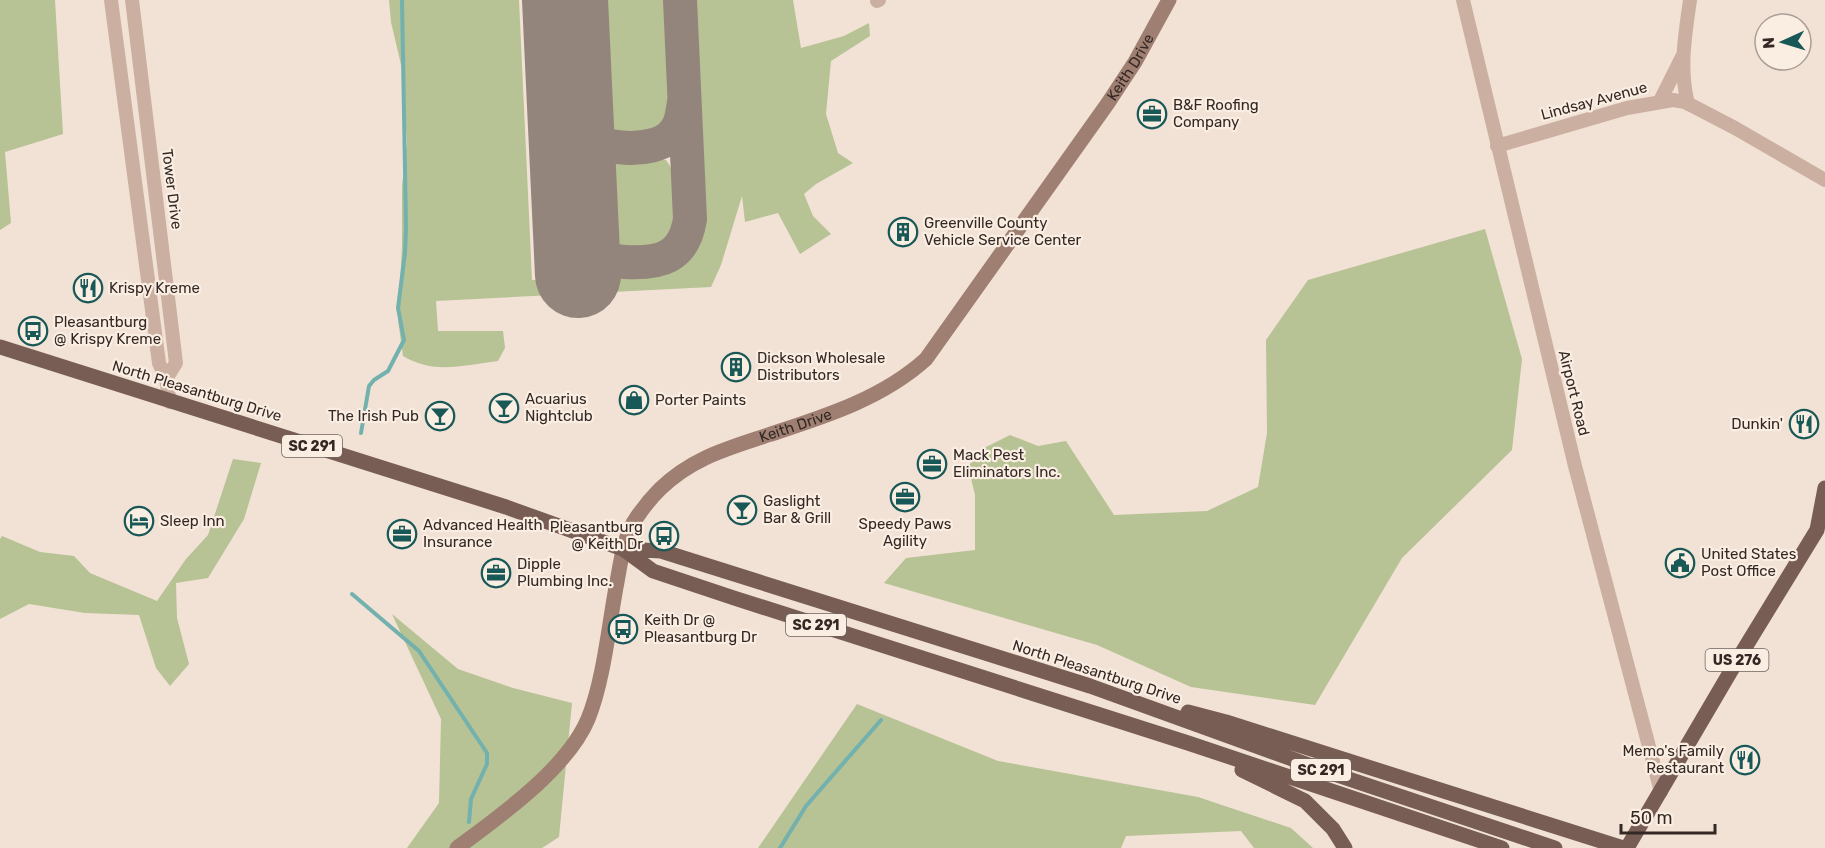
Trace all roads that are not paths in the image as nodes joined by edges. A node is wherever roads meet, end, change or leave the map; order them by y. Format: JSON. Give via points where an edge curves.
{"nodes":[{"id":1,"x":111,"y":0,"type":"edge"},
{"id":2,"x":132,"y":0,"type":"edge"},
{"id":3,"x":1169,"y":0,"type":"edge"},
{"id":4,"x":1463,"y":0,"type":"edge"},
{"id":5,"x":1690,"y":0,"type":"edge"},
{"id":6,"x":1682,"y":57,"type":"junction"},
{"id":7,"x":1660,"y":101,"type":"junction"},
{"id":8,"x":1688,"y":104,"type":"junction"},
{"id":9,"x":1497,"y":146,"type":"junction"},
{"id":10,"x":1825,"y":180,"type":"edge"},
{"id":11,"x":0,"y":347,"type":"edge"},
{"id":12,"x":166,"y":379,"type":"junction"},
{"id":13,"x":170,"y":402,"type":"junction"},
{"id":14,"x":1825,"y":488,"type":"edge"},
{"id":15,"x":1821,"y":527,"type":"edge"},
{"id":16,"x":623,"y":549,"type":"junction"},
{"id":17,"x":1090,"y":686,"type":"junction"},
{"id":18,"x":1188,"y":743,"type":"junction"},
{"id":19,"x":1661,"y":792,"type":"junction"},
{"id":20,"x":457,"y":848,"type":"edge"},
{"id":21,"x":1345,"y":848,"type":"edge"},
{"id":22,"x":1502,"y":848,"type":"edge"},
{"id":23,"x":1555,"y":848,"type":"edge"},
{"id":24,"x":1625,"y":848,"type":"edge"}],
"edges":[{"from":1,"to":12,"type":"street","name":"Tower Drive","via":[[159,363]]},
{"from":2,"to":12,"type":"street","name":"Tower Drive","via":[[176,363]]},
{"from":3,"to":16,"type":"street","name":"Keith Drive","via":[[1108,103],[926,359],[902,378],[851,406],[692,463],[660,490],[636,518]]},
{"from":4,"to":9,"type":"street","name":"Airport Road"},
{"from":5,"to":6,"type":"street"},
{"from":6,"to":7,"type":"street"},
{"from":6,"to":8,"type":"street"},
{"from":7,"to":8,"type":"street","name":"Lindsay Avenue"},
{"from":7,"to":9,"type":"street","name":"Lindsay Avenue"},
{"from":8,"to":10,"type":"street","name":"Lindsay Avenue"},
{"from":9,"to":19,"type":"street","name":"Airport Road","via":[[1575,466]]},
{"from":11,"to":13,"type":"main road","name":"North Pleasantburg Drive","number":"SC 291"},
{"from":12,"to":13,"type":"street","name":"Tower Drive"},
{"from":13,"to":16,"type":"main road","name":"North Pleasantburg Drive","number":"SC 291","via":[[506,507]]},
{"from":14,"to":15,"type":"main road","number":"US 276"},
{"from":15,"to":19,"type":"main road","number":"US 276"},
{"from":16,"to":17,"type":"main road","name":"North Pleasantburg Drive","number":"SC 291","via":[[661,551]]},
{"from":16,"to":18,"type":"main road","name":"North Pleasantburg Drive","number":"SC 291","via":[[653,571]]},
{"from":16,"to":20,"type":"street","name":"Keith Drive","via":[[596,692],[577,739],[543,779]]},
{"from":17,"to":23,"type":"main road","name":"North Pleasantburg Drive","number":"SC 291"},
{"from":17,"to":24,"type":"main road","via":[[1226,722]]},
{"from":18,"to":21,"type":"main road","via":[[1305,801],[1333,829]]},
{"from":18,"to":22,"type":"main road","name":"North Pleasantburg Drive","number":"SC 291"},
{"from":19,"to":24,"type":"main road","number":"US 276"}]}
